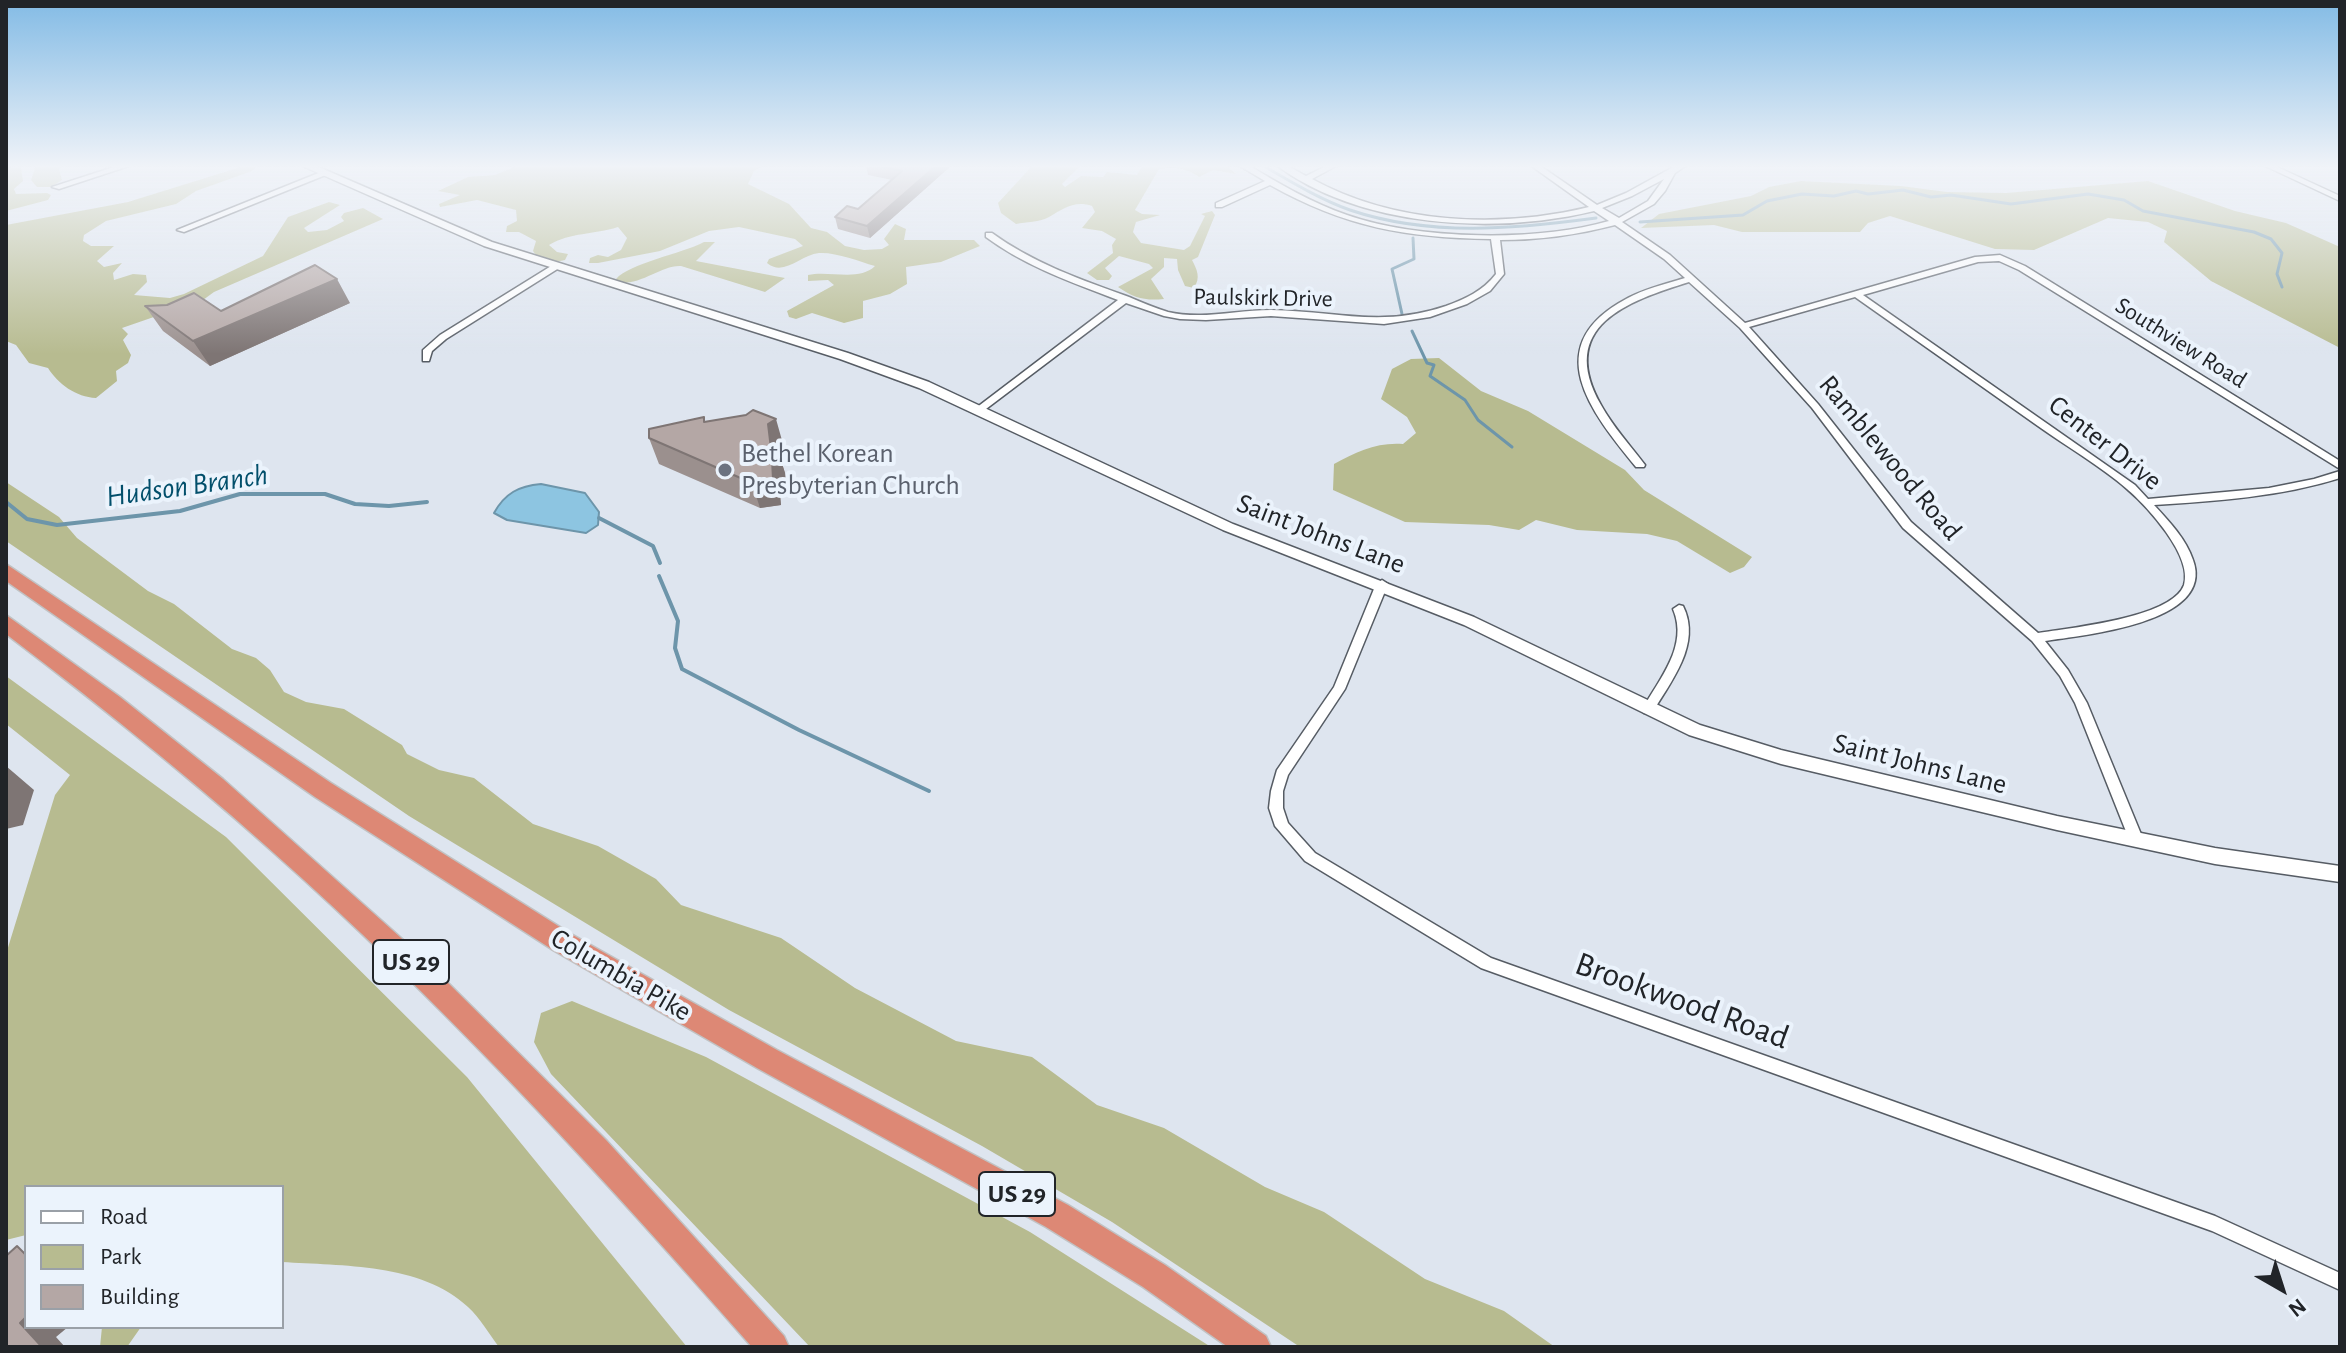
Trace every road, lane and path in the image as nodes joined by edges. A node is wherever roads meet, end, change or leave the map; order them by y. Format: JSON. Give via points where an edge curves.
{"nodes":[{"id":1,"x":186,"y":228,"type":"edge"},
{"id":2,"x":449,"y":228,"type":"edge"},
{"id":3,"x":1392,"y":228,"type":"edge"},
{"id":4,"x":1591,"y":228,"type":"edge"},
{"id":5,"x":1625,"y":228,"type":"edge"},
{"id":6,"x":181,"y":230,"type":"dead end"},
{"id":7,"x":989,"y":235,"type":"dead end"},
{"id":8,"x":1495,"y":236,"type":"junction"},
{"id":9,"x":556,"y":266,"type":"junction"},
{"id":10,"x":1690,"y":279,"type":"junction"},
{"id":11,"x":1858,"y":295,"type":"junction"},
{"id":12,"x":1126,"y":299,"type":"junction"},
{"id":13,"x":1743,"y":326,"type":"junction"},
{"id":14,"x":426,"y":359,"type":"dead end"},
{"id":15,"x":979,"y":410,"type":"junction"},
{"id":16,"x":1640,"y":465,"type":"dead end"},
{"id":17,"x":2340,"y":466,"type":"edge"},
{"id":18,"x":2340,"y":474,"type":"edge"},
{"id":19,"x":2148,"y":502,"type":"junction"},
{"id":20,"x":6,"y":571,"type":"edge"},
{"id":21,"x":1382,"y":584,"type":"junction"},
{"id":22,"x":1679,"y":609,"type":"dead end"},
{"id":23,"x":11,"y":628,"type":"edge"},
{"id":24,"x":2036,"y":638,"type":"junction"},
{"id":25,"x":1648,"y":710,"type":"junction"},
{"id":26,"x":2136,"y":839,"type":"junction"},
{"id":27,"x":2340,"y":874,"type":"edge"},
{"id":28,"x":2340,"y":1282,"type":"edge"},
{"id":29,"x":773,"y":1347,"type":"edge"},
{"id":30,"x":1255,"y":1347,"type":"edge"}],
"edges":[{"from":1,"to":6,"type":"street"},
{"from":2,"to":9,"type":"street","name":"Saint Johns Lane"},
{"from":3,"to":8,"type":"street"},
{"from":4,"to":8,"type":"street"},
{"from":5,"to":10,"type":"street","name":"Ramblewood Road"},
{"from":7,"to":12,"type":"street","name":"Paulskirk Drive","via":[[1014,253]]},
{"from":8,"to":12,"type":"street","name":"Paulskirk Drive","via":[[1501,265],[1495,283],[1470,300],[1414,320],[1381,323],[1269,313],[1201,318],[1167,314]]},
{"from":9,"to":14,"type":"street","via":[[443,337]]},
{"from":9,"to":15,"type":"street","name":"Saint Johns Lane","via":[[844,356]]},
{"from":10,"to":13,"type":"street","name":"Ramblewood Road"},
{"from":10,"to":16,"type":"street","via":[[1620,305],[1590,332],[1585,344],[1581,359],[1588,394]]},
{"from":11,"to":13,"type":"street"},
{"from":11,"to":17,"type":"street","name":"Southview Road","via":[[1978,259],[2000,258]]},
{"from":11,"to":19,"type":"street","name":"Center Drive"},
{"from":12,"to":15,"type":"street"},
{"from":13,"to":24,"type":"street","name":"Ramblewood Road","via":[[1815,406],[1907,525]]},
{"from":15,"to":21,"type":"street","name":"Saint Johns Lane","via":[[1217,522]]},
{"from":18,"to":19,"type":"street","via":[[2265,494]]},
{"from":19,"to":24,"type":"street","name":"Center Drive","via":[[2184,552],[2191,580],[2186,593],[2175,605],[2141,621]]},
{"from":20,"to":30,"type":"highway","name":"Columbia Pike","number":"US 29","via":[[323,790],[523,918],[767,1059],[1057,1216]]},
{"from":21,"to":25,"type":"street","name":"Saint Johns Lane"},
{"from":21,"to":28,"type":"street","name":"Brookwood Road","via":[[1339,689],[1282,774],[1277,791],[1282,826],[1310,857],[1486,963],[2215,1224]]},
{"from":22,"to":25,"type":"street","via":[[1685,618],[1685,638]]},
{"from":23,"to":29,"type":"highway","number":"US 29","via":[[178,753],[370,922],[631,1186]]},
{"from":24,"to":26,"type":"street","name":"Ramblewood Road","via":[[2081,703]]},
{"from":25,"to":26,"type":"street","name":"Saint Johns Lane","via":[[1781,757]]},
{"from":26,"to":27,"type":"street","name":"Saint Johns Lane"}]}
